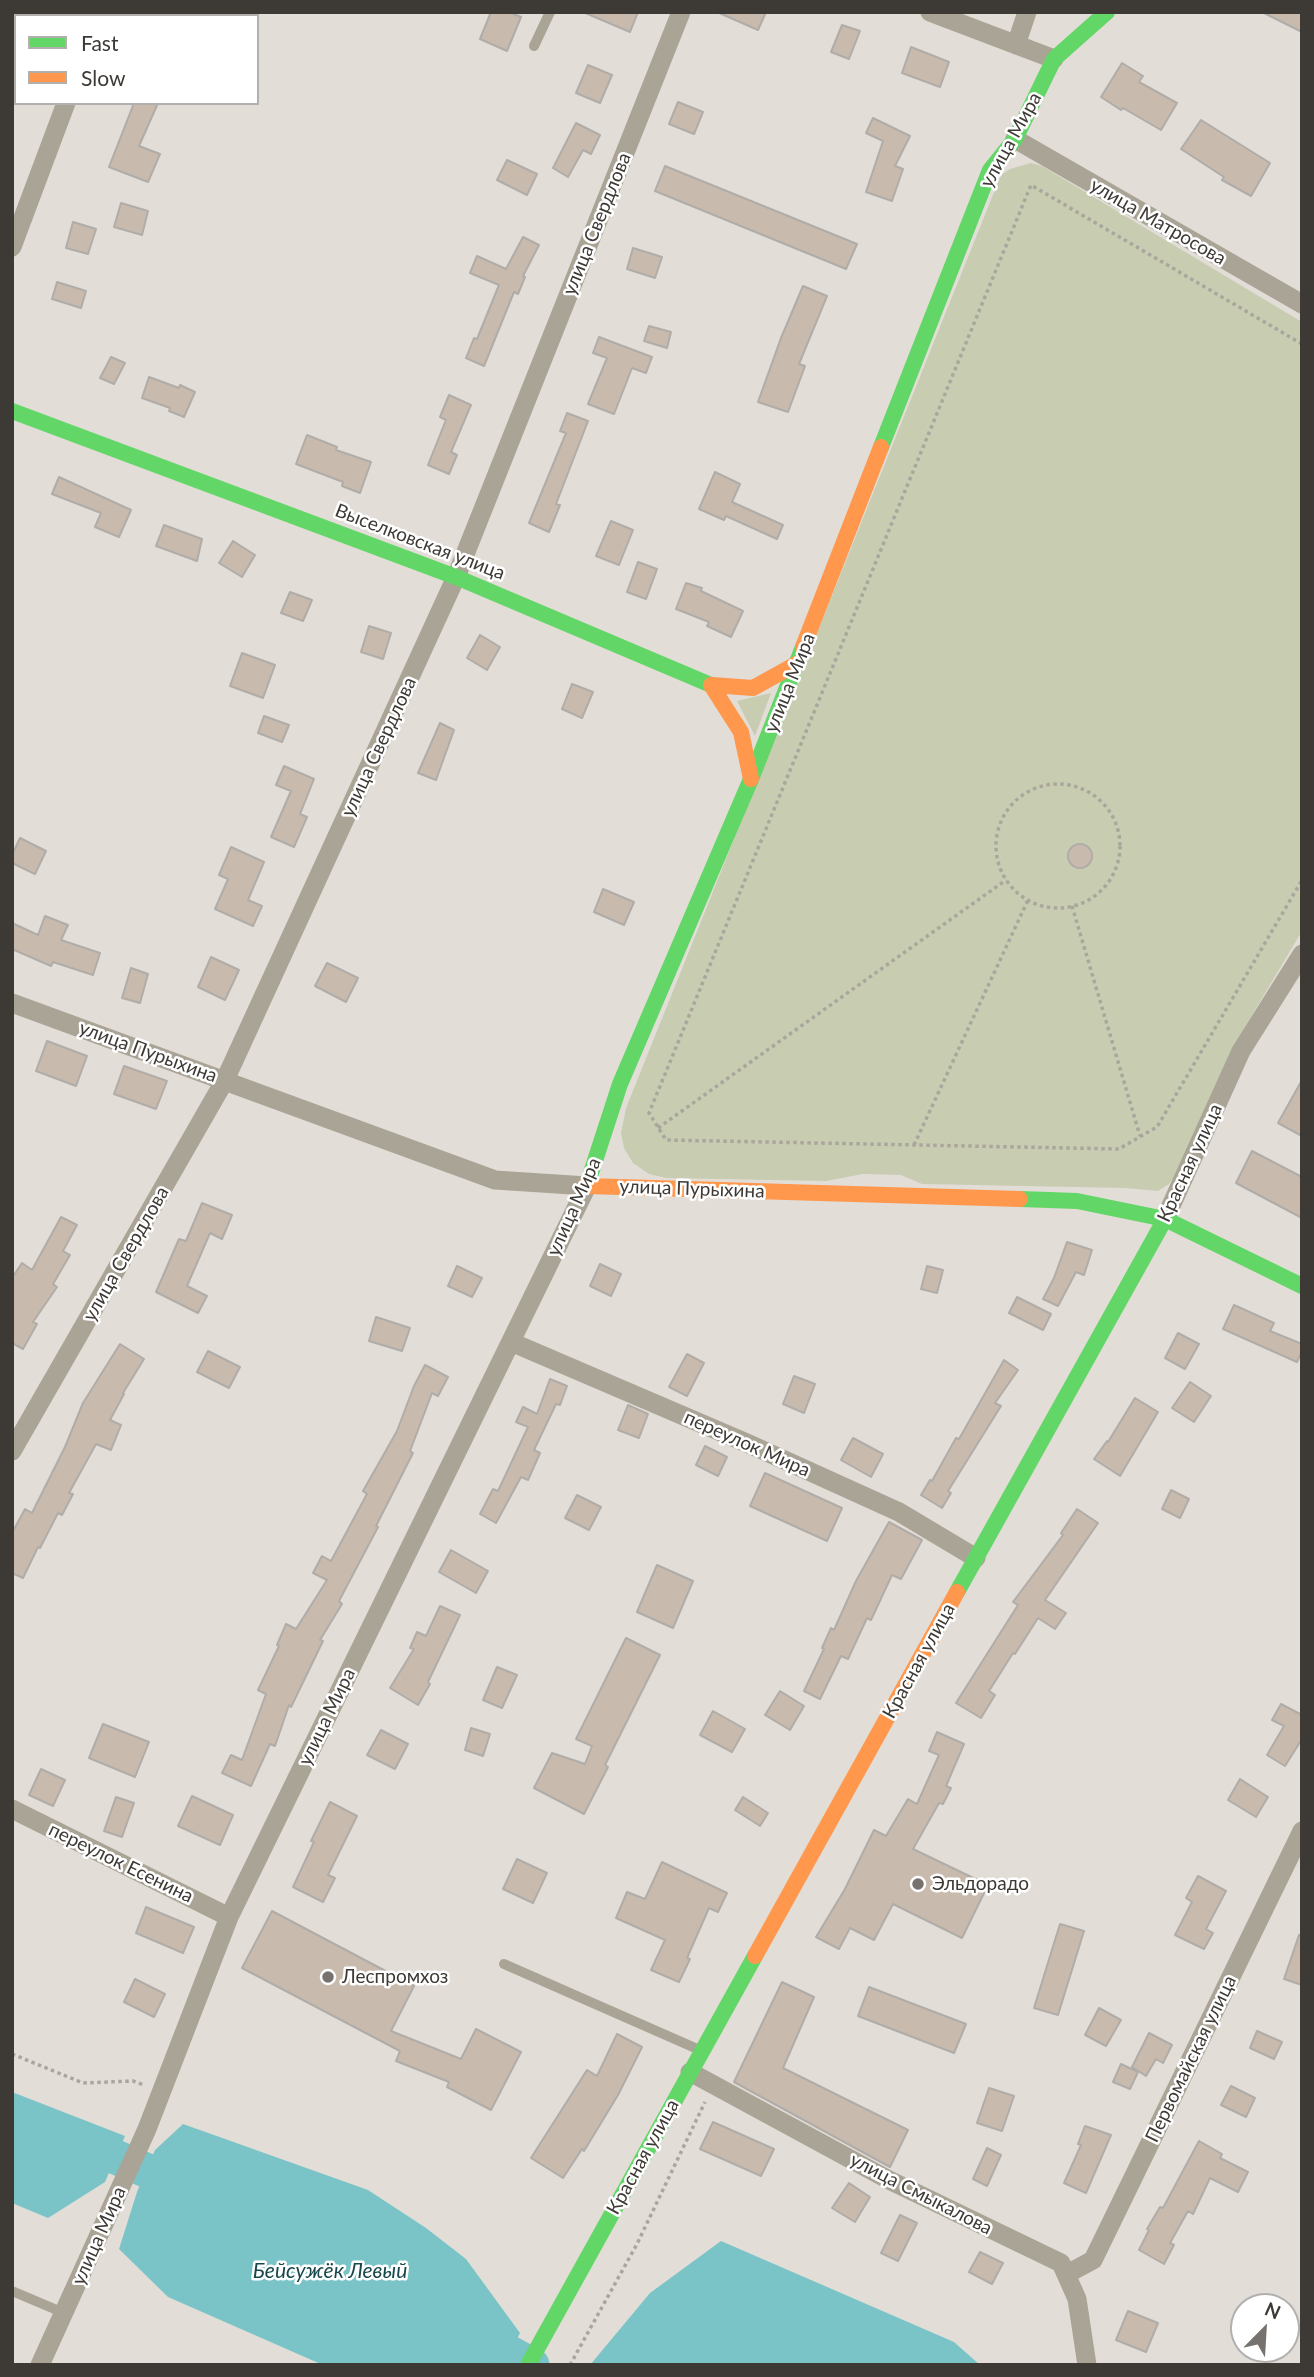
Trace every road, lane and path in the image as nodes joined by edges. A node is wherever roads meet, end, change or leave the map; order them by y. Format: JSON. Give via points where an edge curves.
{"nodes":[{"id":1,"x":550,"y":12,"type":"edge"},
{"id":2,"x":681,"y":12,"type":"edge"},
{"id":3,"x":930,"y":12,"type":"edge"},
{"id":4,"x":1027,"y":12,"type":"edge"},
{"id":5,"x":1107,"y":12,"type":"edge"},
{"id":6,"x":1016,"y":45,"type":"junction"},
{"id":7,"x":534,"y":46,"type":"dead end"},
{"id":8,"x":1054,"y":59,"type":"junction"},
{"id":9,"x":65,"y":105,"type":"edge"},
{"id":10,"x":1015,"y":139,"type":"junction"},
{"id":11,"x":12,"y":247,"type":"edge"},
{"id":12,"x":1302,"y":304,"type":"edge"},
{"id":13,"x":1302,"y":344,"type":"edge"},
{"id":14,"x":12,"y":411,"type":"edge"},
{"id":15,"x":456,"y":577,"type":"junction"},
{"id":16,"x":798,"y":663,"type":"junction"},
{"id":17,"x":712,"y":685,"type":"junction"},
{"id":18,"x":751,"y":779,"type":"junction"},
{"id":19,"x":1006,"y":880,"type":"junction"},
{"id":20,"x":1302,"y":880,"type":"edge"},
{"id":21,"x":1028,"y":900,"type":"junction"},
{"id":22,"x":1072,"y":906,"type":"junction"},
{"id":23,"x":1302,"y":954,"type":"edge"},
{"id":24,"x":12,"y":1003,"type":"edge"},
{"id":25,"x":225,"y":1080,"type":"junction"},
{"id":26,"x":658,"y":1128,"type":"junction"},
{"id":27,"x":1140,"y":1136,"type":"junction"},
{"id":28,"x":914,"y":1145,"type":"junction"},
{"id":29,"x":587,"y":1186,"type":"junction"},
{"id":30,"x":1165,"y":1219,"type":"junction"},
{"id":31,"x":1302,"y":1286,"type":"edge"},
{"id":32,"x":511,"y":1342,"type":"junction"},
{"id":33,"x":12,"y":1451,"type":"edge"},
{"id":34,"x":976,"y":1558,"type":"junction"},
{"id":35,"x":12,"y":1809,"type":"edge"},
{"id":36,"x":1302,"y":1831,"type":"edge"},
{"id":37,"x":229,"y":1917,"type":"junction"},
{"id":38,"x":504,"y":1964,"type":"dead end"},
{"id":39,"x":702,"y":2051,"type":"junction"},
{"id":40,"x":12,"y":2054,"type":"edge"},
{"id":41,"x":690,"y":2072,"type":"junction"},
{"id":42,"x":713,"y":2084,"type":"junction"},
{"id":43,"x":161,"y":2092,"type":"junction"},
{"id":44,"x":1066,"y":2274,"type":"junction"},
{"id":45,"x":12,"y":2291,"type":"edge"},
{"id":46,"x":65,"y":2314,"type":"junction"},
{"id":47,"x":40,"y":2365,"type":"edge"},
{"id":48,"x":528,"y":2365,"type":"edge"},
{"id":49,"x":570,"y":2365,"type":"edge"},
{"id":50,"x":1087,"y":2365,"type":"edge"}],
"edges":[{"from":1,"to":7,"type":"lane"},
{"from":2,"to":15,"type":"street","name":"улица Свердлова"},
{"from":3,"to":6,"type":"street"},
{"from":4,"to":6,"type":"street"},
{"from":5,"to":8,"type":"street","name":"улица Мира"},
{"from":6,"to":8,"type":"street"},
{"from":8,"to":10,"type":"street","name":"улица Мира"},
{"from":9,"to":11,"type":"street"},
{"from":10,"to":12,"type":"street","name":"улица Матросова"},
{"from":10,"to":16,"type":"street","name":"улица Мира","via":[[990,170]]},
{"from":13,"to":26,"type":"path","via":[[1031,185],[649,1113]]},
{"from":14,"to":15,"type":"street","name":"Выселковская улица"},
{"from":15,"to":17,"type":"street","name":"Выселковская улица"},
{"from":15,"to":25,"type":"street","name":"улица Свердлова"},
{"from":16,"to":17,"type":"street","name":"Выселковская улица","via":[[753,688]]},
{"from":16,"to":18,"type":"street","name":"улица Мира"},
{"from":17,"to":18,"type":"street","via":[[741,732]]},
{"from":18,"to":29,"type":"street","name":"улица Мира","via":[[620,1084]]},
{"from":19,"to":21,"type":"path"},
{"from":19,"to":22,"type":"path","via":[[995,838],[1014,800],[1047,785],[1082,788],[1105,804],[1113,816],[1119,858],[1097,894]]},
{"from":19,"to":26,"type":"path"},
{"from":20,"to":27,"type":"path","via":[[1157,1127]]},
{"from":21,"to":22,"type":"path","via":[[1047,907]]},
{"from":21,"to":28,"type":"path"},
{"from":22,"to":27,"type":"path"},
{"from":23,"to":30,"type":"street","name":"Красная улица","via":[[1241,1051]]},
{"from":24,"to":25,"type":"street","name":"улица Пурыхина"},
{"from":25,"to":29,"type":"street","name":"улица Пурыхина","via":[[495,1180]]},
{"from":25,"to":33,"type":"street","name":"улица Свердлова"},
{"from":26,"to":28,"type":"path","via":[[666,1140]]},
{"from":27,"to":28,"type":"path","via":[[1119,1149]]},
{"from":29,"to":30,"type":"street","name":"улица Пурыхина","via":[[1077,1201]]},
{"from":29,"to":32,"type":"street","name":"улица Мира"},
{"from":30,"to":31,"type":"street","name":"улица Пурыхина"},
{"from":30,"to":34,"type":"street","name":"Красная улица"},
{"from":32,"to":34,"type":"street","name":"переулок Мира","via":[[899,1512]]},
{"from":32,"to":37,"type":"street","name":"улица Мира"},
{"from":34,"to":39,"type":"street","name":"Красная улица"},
{"from":35,"to":37,"type":"street","name":"переулок Есенина"},
{"from":36,"to":44,"type":"street","name":"Первомайская улица","via":[[1093,2260]]},
{"from":37,"to":43,"type":"street","name":"улица Мира"},
{"from":38,"to":39,"type":"lane"},
{"from":39,"to":41,"type":"street","name":"Красная улица"},
{"from":40,"to":43,"type":"path","via":[[83,2083],[133,2081]]},
{"from":41,"to":42,"type":"street","name":"улица Смыкалова"},
{"from":41,"to":48,"type":"street","name":"Красная улица"},
{"from":42,"to":44,"type":"street","name":"улица Смыкалова","via":[[889,2180],[1061,2263]]},
{"from":42,"to":49,"type":"path","via":[[636,2244]]},
{"from":43,"to":46,"type":"street","name":"улица Мира"},
{"from":44,"to":50,"type":"street","via":[[1077,2299]]},
{"from":45,"to":46,"type":"lane"},
{"from":46,"to":47,"type":"street","name":"улица Мира"}]}
